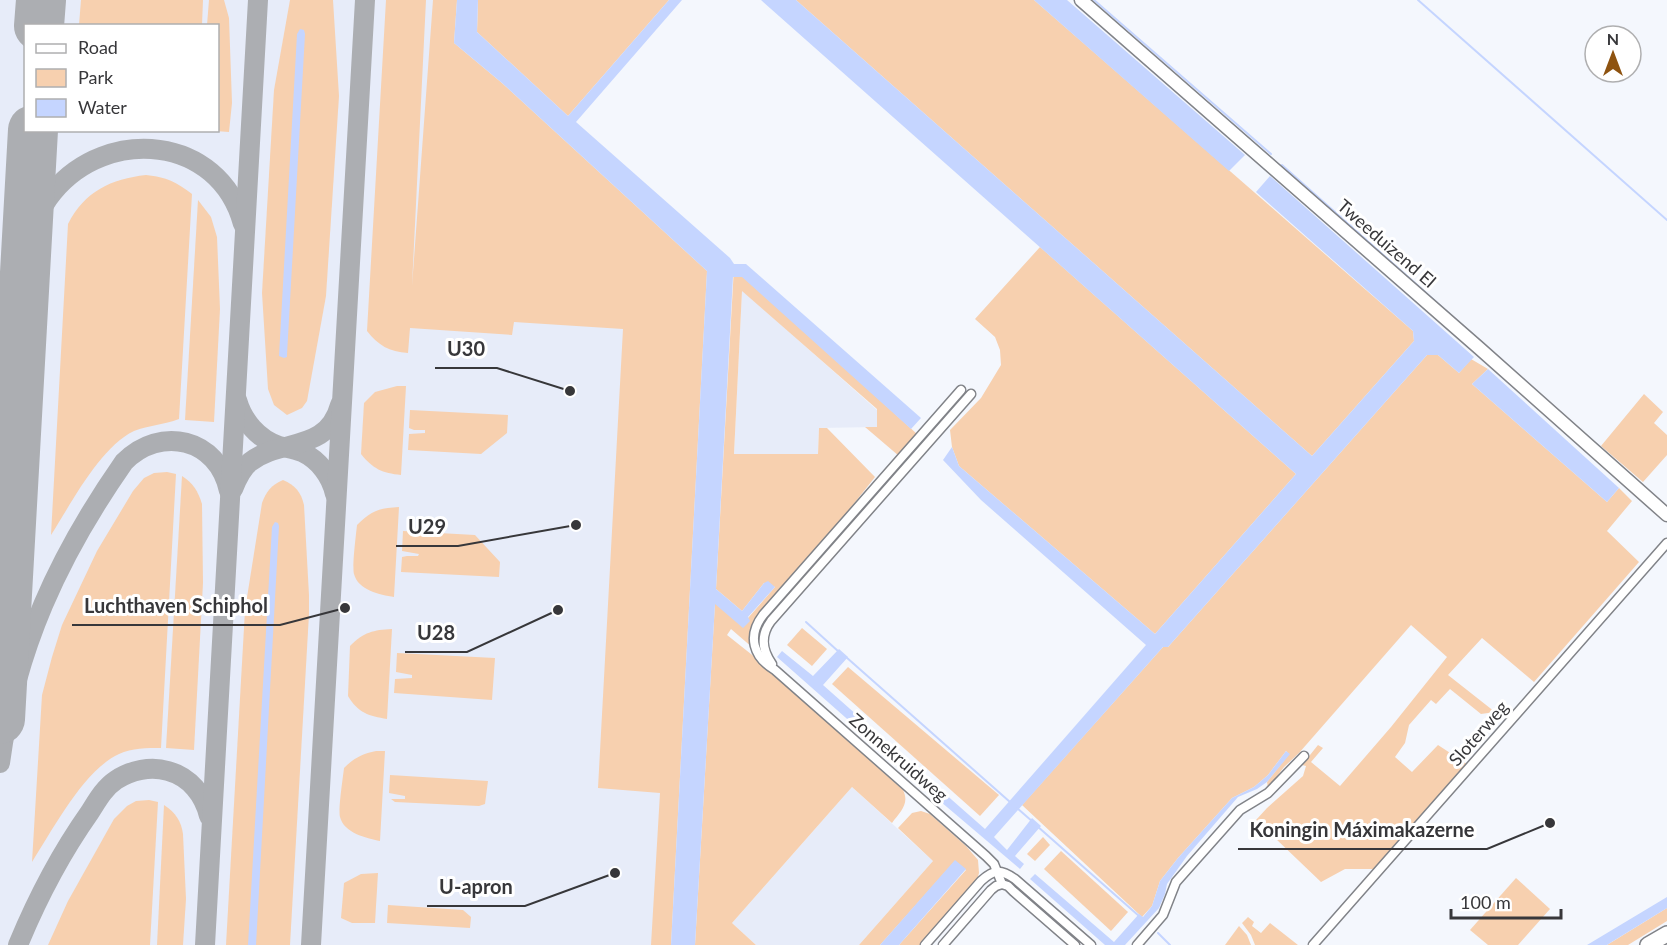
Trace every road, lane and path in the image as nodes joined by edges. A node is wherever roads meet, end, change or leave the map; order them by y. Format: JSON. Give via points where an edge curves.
{"nodes":[{"id":1,"x":1081,"y":0,"type":"edge"},
{"id":2,"x":962,"y":390,"type":"dead end"},
{"id":3,"x":971,"y":394,"type":"dead end"},
{"id":4,"x":1667,"y":515,"type":"edge"},
{"id":5,"x":1667,"y":543,"type":"edge"},
{"id":6,"x":775,"y":670,"type":"junction"},
{"id":7,"x":1304,"y":756,"type":"dead end"},
{"id":8,"x":997,"y":872,"type":"junction"},
{"id":9,"x":1002,"y":884,"type":"junction"},
{"id":10,"x":1667,"y":934,"type":"edge"},
{"id":11,"x":925,"y":945,"type":"edge"},
{"id":12,"x":943,"y":945,"type":"edge"},
{"id":13,"x":1075,"y":945,"type":"edge"},
{"id":14,"x":1091,"y":945,"type":"edge"},
{"id":15,"x":1137,"y":945,"type":"edge"},
{"id":16,"x":1313,"y":945,"type":"edge"},
{"id":17,"x":1648,"y":945,"type":"edge"}],
"edges":[{"from":1,"to":4,"type":"street","name":"Tweeduizend El"},
{"from":2,"to":6,"type":"street","name":"Zonnekruidweg","via":[[758,621],[754,640],[757,653]]},
{"from":3,"to":6,"type":"street","via":[[766,628],[764,650]]},
{"from":5,"to":16,"type":"street","name":"Sloterweg"},
{"from":6,"to":8,"type":"street","name":"Zonnekruidweg","via":[[986,856]]},
{"from":7,"to":15,"type":"street","via":[[1268,793],[1240,810],[1176,882],[1167,909]]},
{"from":8,"to":9,"type":"street","name":"Zonnekruidweg"},
{"from":8,"to":11,"type":"street","via":[[981,881]]},
{"from":8,"to":14,"type":"street","name":"Zonnekruidweg","via":[[1015,879]]},
{"from":9,"to":12,"type":"street","via":[[991,890]]},
{"from":9,"to":13,"type":"street"},
{"from":10,"to":17,"type":"highway"}]}
